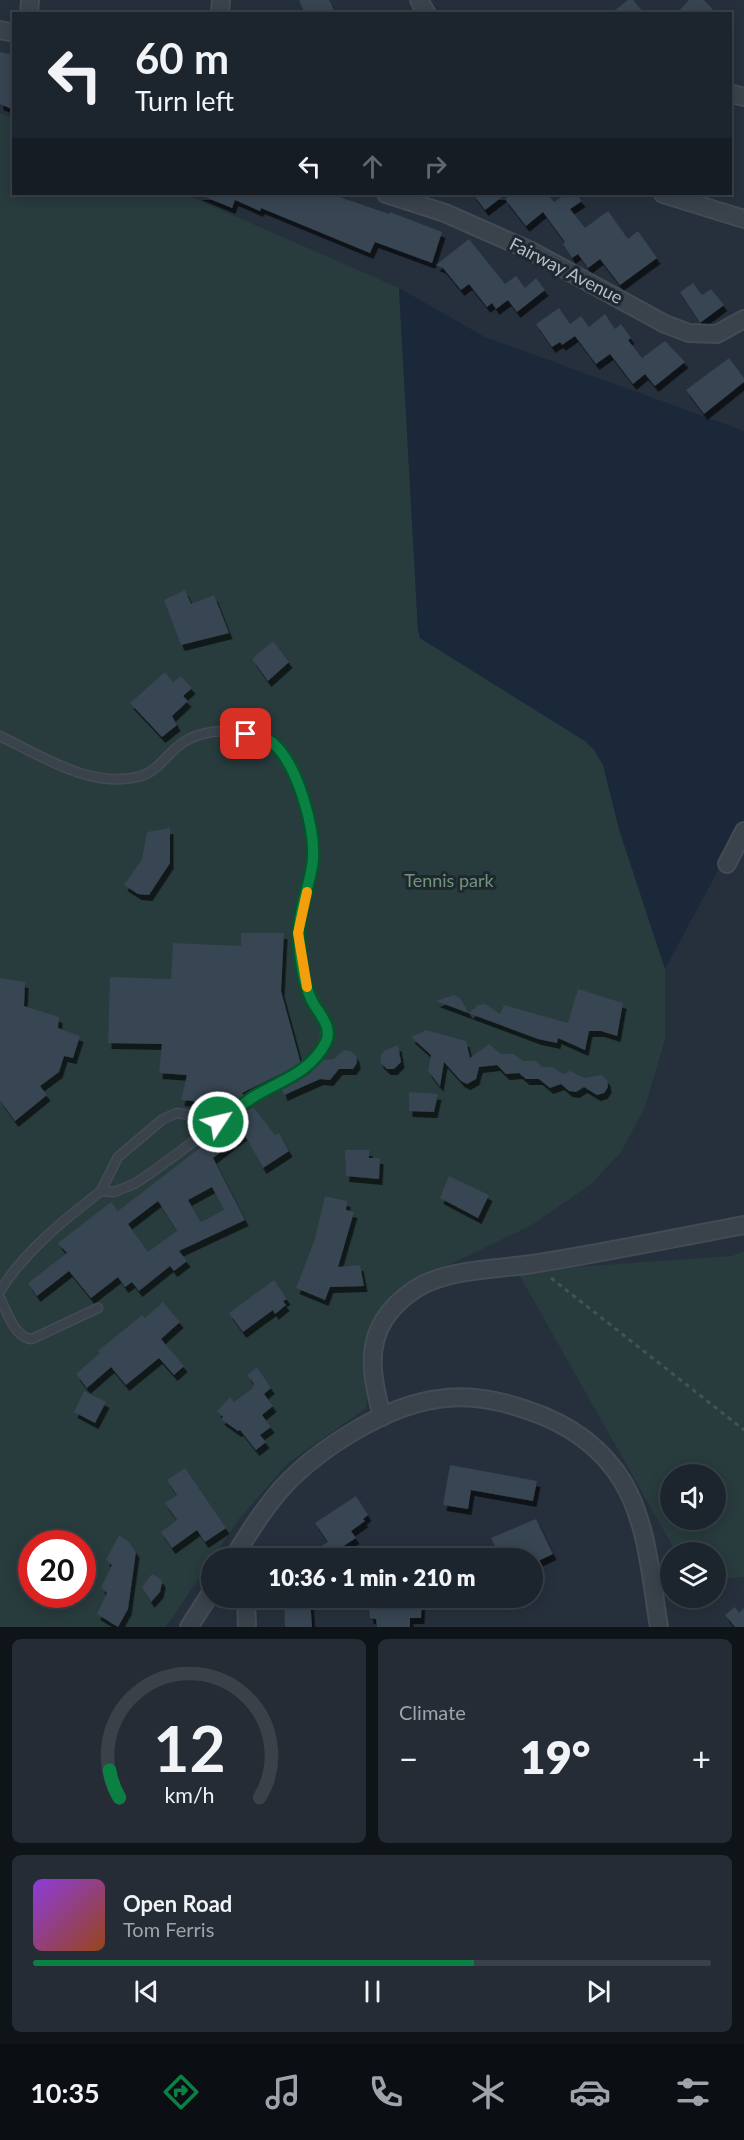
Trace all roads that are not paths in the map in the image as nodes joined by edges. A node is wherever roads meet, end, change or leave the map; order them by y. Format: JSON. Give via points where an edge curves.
{"nodes":[{"id":1,"x":389,"y":195,"type":"edge"},
{"id":2,"x":666,"y":195,"type":"edge"},
{"id":3,"x":744,"y":219,"type":"edge"},
{"id":4,"x":744,"y":319,"type":"edge"},
{"id":5,"x":0,"y":736,"type":"edge"},
{"id":6,"x":744,"y":831,"type":"edge"},
{"id":7,"x":727,"y":864,"type":"dead end"},
{"id":8,"x":218,"y":1122,"type":"junction"},
{"id":9,"x":101,"y":1191,"type":"junction"},
{"id":10,"x":744,"y":1224,"type":"edge"},
{"id":11,"x":0,"y":1272,"type":"edge"},
{"id":12,"x":9,"y":1277,"type":"junction"},
{"id":13,"x":0,"y":1291,"type":"edge"},
{"id":14,"x":0,"y":1298,"type":"edge"},
{"id":15,"x":98,"y":1308,"type":"dead end"},
{"id":16,"x":382,"y":1418,"type":"junction"},
{"id":17,"x":244,"y":1548,"type":"edge"},
{"id":18,"x":201,"y":1608,"type":"edge"},
{"id":19,"x":246,"y":1608,"type":"edge"},
{"id":20,"x":657,"y":1619,"type":"edge"},
{"id":21,"x":189,"y":1627,"type":"edge"},
{"id":22,"x":247,"y":1627,"type":"edge"},
{"id":23,"x":668,"y":1627,"type":"edge"}],
"edges":[{"from":1,"to":4,"type":"street","name":"Fairway Avenue","via":[[445,213],[531,251],[665,324],[689,333],[717,334]]},
{"from":2,"to":3,"type":"street"},
{"from":5,"to":8,"type":"lane","via":[[67,769],[120,778],[152,771],[177,747],[201,733],[261,736],[285,756],[295,775],[310,829],[313,856],[298,933],[304,975],[311,999],[327,1027],[327,1040],[305,1069]]},
{"from":6,"to":7,"type":"street"},
{"from":8,"to":9,"type":"lane","via":[[134,1184],[114,1192]]},
{"from":8,"to":9,"type":"lane","via":[[184,1114],[163,1119],[118,1157]]},
{"from":9,"to":12,"type":"lane","via":[[52,1232]]},
{"from":10,"to":16,"type":"street","via":[[533,1264],[446,1276],[418,1288],[385,1318],[375,1344],[372,1369]]},
{"from":11,"to":12,"type":"lane"},
{"from":12,"to":13,"type":"lane"},
{"from":14,"to":15,"type":"lane","via":[[26,1339]]},
{"from":16,"to":17,"type":"street","via":[[333,1445],[301,1470],[257,1519]]},
{"from":16,"to":20,"type":"street","via":[[425,1402],[455,1397],[505,1403],[545,1416],[597,1449],[623,1483],[644,1534]]},
{"from":18,"to":21,"type":"street"},
{"from":19,"to":22,"type":"street"},
{"from":20,"to":23,"type":"street"}]}
